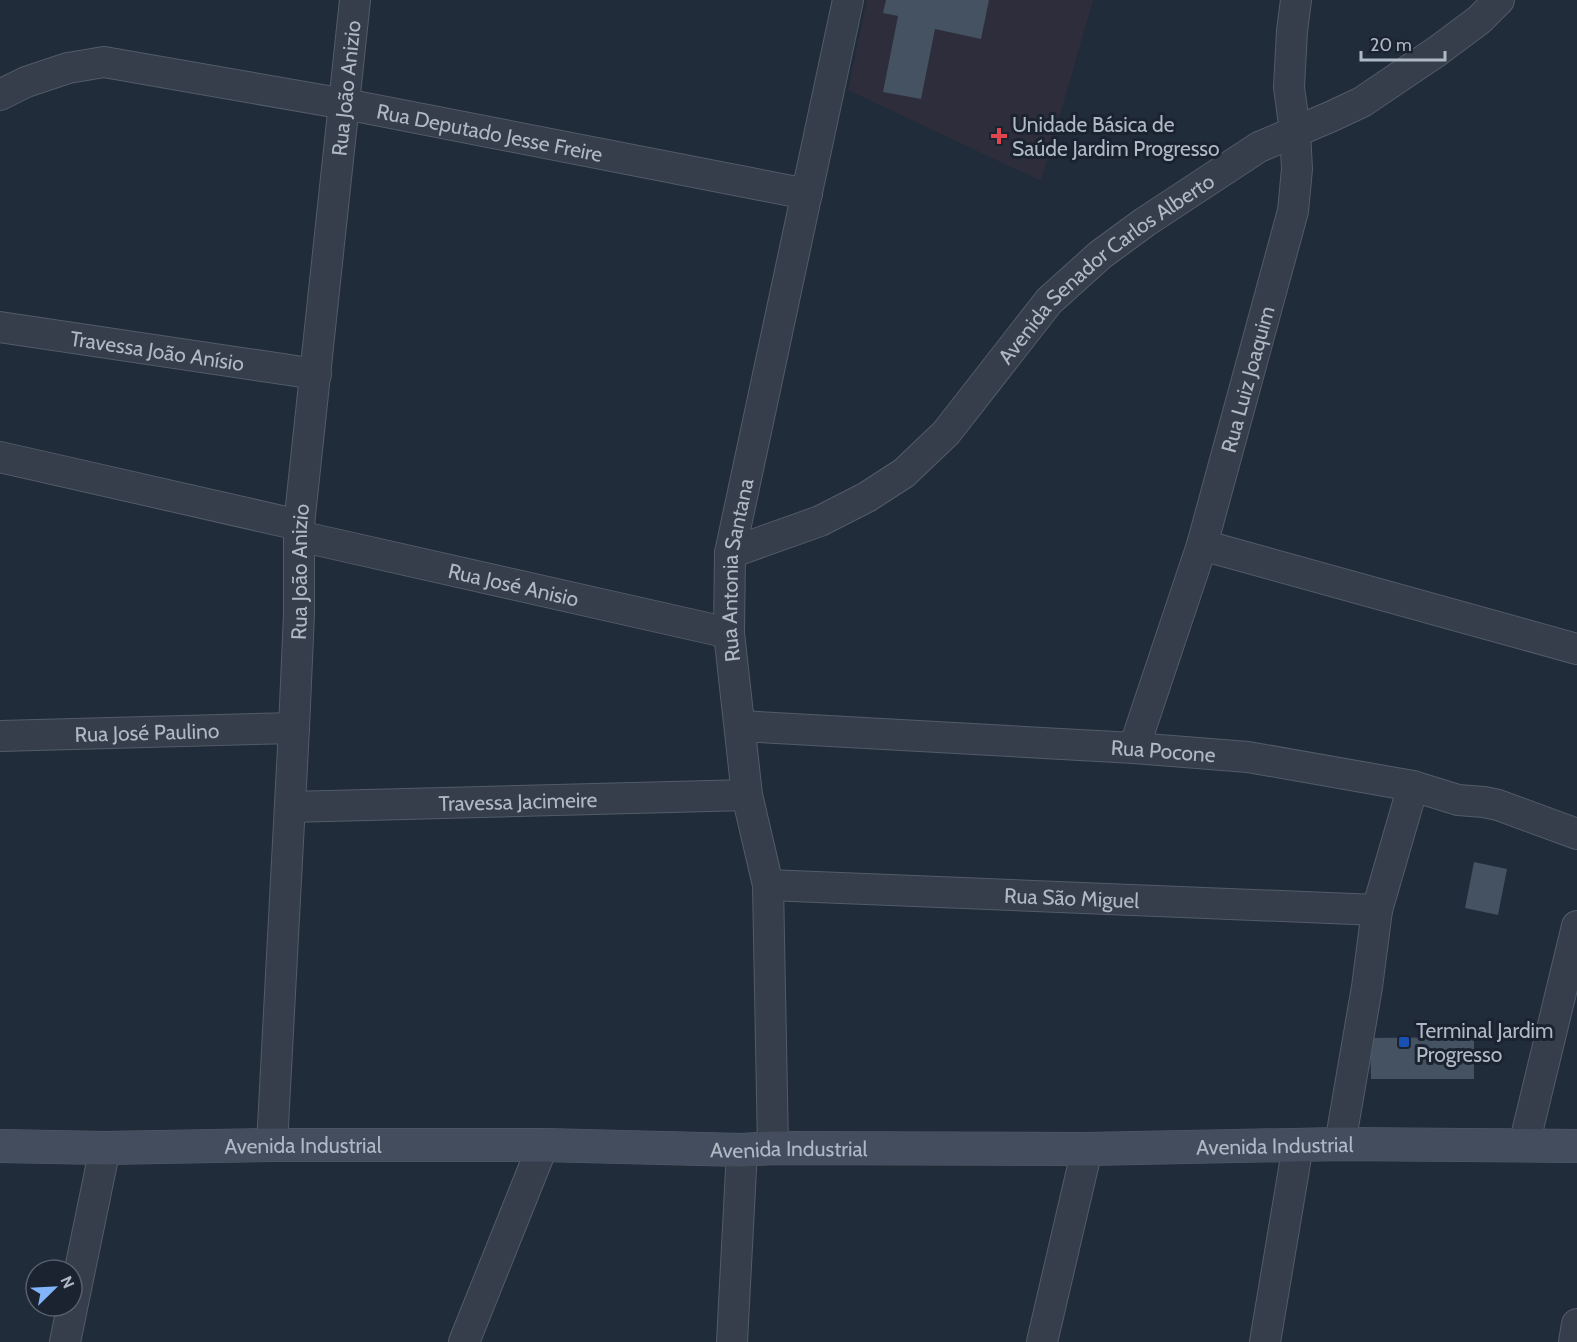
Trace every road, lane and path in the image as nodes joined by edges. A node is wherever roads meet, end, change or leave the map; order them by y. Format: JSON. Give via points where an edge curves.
{"nodes":[{"id":1,"x":355,"y":0,"type":"edge"},
{"id":2,"x":849,"y":0,"type":"edge"},
{"id":3,"x":1296,"y":0,"type":"edge"},
{"id":4,"x":1499,"y":0,"type":"edge"},
{"id":5,"x":0,"y":95,"type":"edge"},
{"id":6,"x":345,"y":104,"type":"junction"},
{"id":7,"x":1294,"y":132,"type":"junction"},
{"id":8,"x":807,"y":194,"type":"junction"},
{"id":9,"x":0,"y":327,"type":"edge"},
{"id":10,"x":316,"y":374,"type":"junction"},
{"id":11,"x":0,"y":457,"type":"edge"},
{"id":12,"x":299,"y":531,"type":"junction"},
{"id":13,"x":1202,"y":545,"type":"junction"},
{"id":14,"x":730,"y":553,"type":"junction"},
{"id":15,"x":729,"y":633,"type":"junction"},
{"id":16,"x":1577,"y":649,"type":"edge"},
{"id":17,"x":740,"y":726,"type":"junction"},
{"id":18,"x":294,"y":728,"type":"junction"},
{"id":19,"x":0,"y":736,"type":"edge"},
{"id":20,"x":1134,"y":748,"type":"junction"},
{"id":21,"x":1413,"y":786,"type":"junction"},
{"id":22,"x":747,"y":795,"type":"junction"},
{"id":23,"x":290,"y":807,"type":"junction"},
{"id":24,"x":1577,"y":834,"type":"edge"},
{"id":25,"x":768,"y":885,"type":"junction"},
{"id":26,"x":1377,"y":910,"type":"junction"},
{"id":27,"x":1577,"y":926,"type":"edge"},
{"id":28,"x":1340,"y":1144,"type":"junction"},
{"id":29,"x":272,"y":1145,"type":"junction"},
{"id":30,"x":543,"y":1145,"type":"junction"},
{"id":31,"x":1298,"y":1145,"type":"junction"},
{"id":32,"x":1524,"y":1145,"type":"junction"},
{"id":33,"x":0,"y":1146,"type":"edge"},
{"id":34,"x":1577,"y":1146,"type":"edge"},
{"id":35,"x":105,"y":1148,"type":"junction"},
{"id":36,"x":758,"y":1149,"type":"junction"},
{"id":37,"x":1088,"y":1149,"type":"junction"},
{"id":38,"x":1577,"y":1324,"type":"edge"},
{"id":39,"x":65,"y":1342,"type":"edge"},
{"id":40,"x":464,"y":1342,"type":"edge"},
{"id":41,"x":732,"y":1342,"type":"edge"},
{"id":42,"x":1042,"y":1342,"type":"edge"},
{"id":43,"x":1265,"y":1342,"type":"edge"},
{"id":44,"x":1574,"y":1342,"type":"edge"}],
"edges":[{"from":1,"to":6,"type":"street","name":"Rua João Anizio"},
{"from":2,"to":8,"type":"street","name":"Rua Antonia Santana"},
{"from":3,"to":7,"type":"street","name":"Rua Luiz Joaquim","via":[[1289,87]]},
{"from":4,"to":7,"type":"street","name":"Avenida Senador Carlos Alberto","via":[[1479,20],[1362,102]]},
{"from":5,"to":6,"type":"street","name":"Rua Deputado Jesse Freire","via":[[68,68],[104,62]]},
{"from":6,"to":8,"type":"street","name":"Rua Deputado Jesse Freire"},
{"from":6,"to":10,"type":"street","name":"Rua João Anizio"},
{"from":7,"to":13,"type":"street","name":"Rua Luiz Joaquim","via":[[1297,169],[1293,211]]},
{"from":7,"to":14,"type":"street","name":"Avenida Senador Carlos Alberto","via":[[1258,147],[1100,255],[1049,302],[946,433],[904,472],[820,521]]},
{"from":8,"to":14,"type":"street","name":"Rua Antonia Santana"},
{"from":9,"to":10,"type":"street","name":"Travessa João Anísio"},
{"from":10,"to":12,"type":"street","name":"Rua João Anizio"},
{"from":11,"to":12,"type":"street","name":"Rua José Anisio"},
{"from":12,"to":15,"type":"street","name":"Rua José Anisio"},
{"from":12,"to":18,"type":"street","name":"Rua João Anizio"},
{"from":13,"to":16,"type":"street"},
{"from":13,"to":20,"type":"street","name":"Rua Luiz Joaquim"},
{"from":14,"to":15,"type":"street","name":"Rua Antonia Santana"},
{"from":15,"to":17,"type":"street","name":"Rua Antonia Santana"},
{"from":17,"to":20,"type":"street","name":"Rua Pocone"},
{"from":17,"to":22,"type":"street","name":"Rua Antonia Santana"},
{"from":18,"to":19,"type":"street","name":"Rua José Paulino"},
{"from":18,"to":23,"type":"street","name":"Rua João Anizio"},
{"from":20,"to":21,"type":"street","name":"Rua Pocone","via":[[1248,757]]},
{"from":21,"to":24,"type":"street","name":"Rua Pocone","via":[[1458,800],[1498,805]]},
{"from":21,"to":26,"type":"street"},
{"from":22,"to":23,"type":"street","name":"Travessa Jacimeire"},
{"from":22,"to":25,"type":"street","name":"Rua Antonia Santana"},
{"from":23,"to":29,"type":"street","name":"Rua João Anizio"},
{"from":25,"to":26,"type":"street","name":"Rua São Miguel"},
{"from":25,"to":36,"type":"street","name":"Rua Antonia Santana"},
{"from":26,"to":28,"type":"street"},
{"from":27,"to":32,"type":"street"},
{"from":28,"to":31,"type":"street","name":"Avenida Industrial"},
{"from":28,"to":32,"type":"street","name":"Avenida Industrial"},
{"from":29,"to":30,"type":"street","name":"Avenida Industrial"},
{"from":29,"to":35,"type":"street","name":"Avenida Industrial"},
{"from":30,"to":36,"type":"street","name":"Avenida Industrial"},
{"from":30,"to":40,"type":"street"},
{"from":31,"to":37,"type":"street","name":"Avenida Industrial"},
{"from":31,"to":43,"type":"street"},
{"from":32,"to":34,"type":"street","name":"Avenida Industrial"},
{"from":33,"to":35,"type":"street","name":"Avenida Industrial"},
{"from":35,"to":39,"type":"street"},
{"from":36,"to":37,"type":"street","name":"Avenida Industrial"},
{"from":36,"to":41,"type":"street","name":"Rua Antonia Santana"},
{"from":37,"to":42,"type":"street"},
{"from":38,"to":44,"type":"street"}]}
